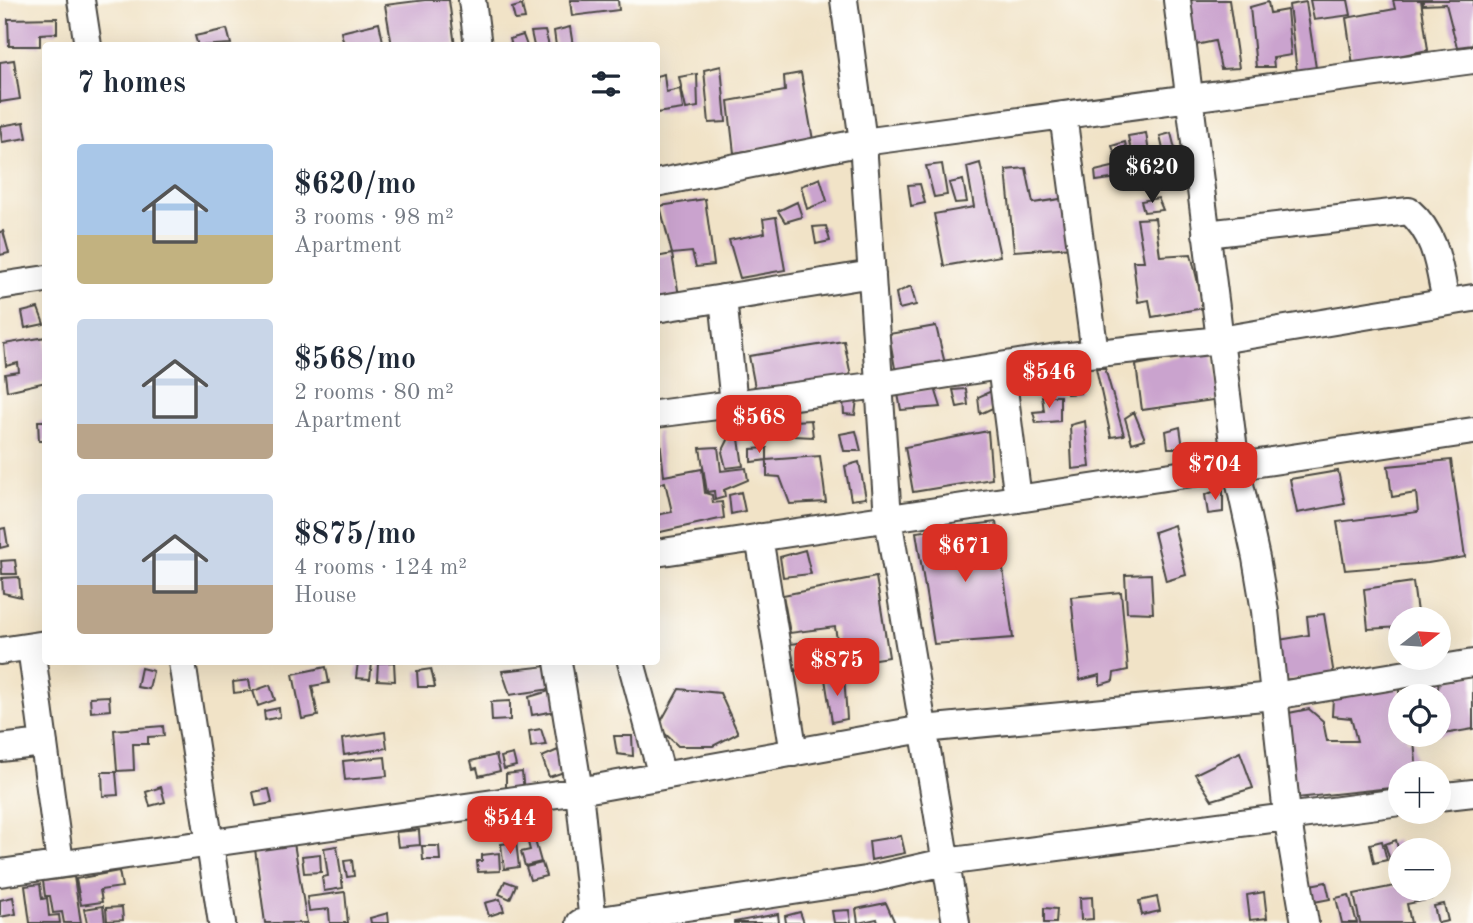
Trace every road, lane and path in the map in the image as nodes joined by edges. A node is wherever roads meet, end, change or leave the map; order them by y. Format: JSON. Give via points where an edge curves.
{"nodes":[{"id":1,"x":81,"y":0,"type":"edge"},
{"id":2,"x":472,"y":0,"type":"edge"},
{"id":3,"x":844,"y":0,"type":"edge"},
{"id":4,"x":1177,"y":0,"type":"edge"},
{"id":5,"x":87,"y":42,"type":"edge"},
{"id":6,"x":477,"y":42,"type":"edge"},
{"id":7,"x":1473,"y":60,"type":"edge"},
{"id":8,"x":1188,"y":98,"type":"junction"},
{"id":9,"x":1063,"y":115,"type":"junction"},
{"id":10,"x":863,"y":142,"type":"junction"},
{"id":11,"x":660,"y":182,"type":"edge"},
{"id":12,"x":1206,"y":234,"type":"junction"},
{"id":13,"x":872,"y":274,"type":"junction"},
{"id":14,"x":42,"y":280,"type":"edge"},
{"id":15,"x":0,"y":286,"type":"edge"},
{"id":16,"x":723,"y":298,"type":"junction"},
{"id":17,"x":1473,"y":298,"type":"edge"},
{"id":18,"x":1446,"y":302,"type":"junction"},
{"id":19,"x":660,"y":308,"type":"edge"},
{"id":20,"x":1220,"y":341,"type":"junction"},
{"id":21,"x":1095,"y":353,"type":"junction"},
{"id":22,"x":1001,"y":366,"type":"junction"},
{"id":23,"x":879,"y":385,"type":"junction"},
{"id":24,"x":734,"y":404,"type":"junction"},
{"id":25,"x":660,"y":413,"type":"edge"},
{"id":26,"x":1473,"y":431,"type":"edge"},
{"id":27,"x":1236,"y":466,"type":"junction"},
{"id":28,"x":1018,"y":499,"type":"junction"},
{"id":29,"x":888,"y":518,"type":"junction"},
{"id":30,"x":759,"y":537,"type":"junction"},
{"id":31,"x":660,"y":552,"type":"edge"},
{"id":32,"x":38,"y":646,"type":"edge"},
{"id":33,"x":0,"y":651,"type":"edge"},
{"id":34,"x":1473,"y":663,"type":"edge"},
{"id":35,"x":182,"y":665,"type":"edge"},
{"id":36,"x":558,"y":665,"type":"edge"},
{"id":37,"x":632,"y":665,"type":"edge"},
{"id":38,"x":1274,"y":696,"type":"junction"},
{"id":39,"x":923,"y":729,"type":"junction"},
{"id":40,"x":44,"y":743,"type":"junction"},
{"id":41,"x":0,"y":748,"type":"edge"},
{"id":42,"x":794,"y":753,"type":"junction"},
{"id":43,"x":662,"y":776,"type":"junction"},
{"id":44,"x":579,"y":791,"type":"junction"},
{"id":45,"x":1473,"y":793,"type":"edge"},
{"id":46,"x":1451,"y":796,"type":"edge"},
{"id":47,"x":1388,"y":803,"type":"edge"},
{"id":48,"x":1287,"y":816,"type":"junction"},
{"id":49,"x":210,"y":844,"type":"junction"},
{"id":50,"x":945,"y":862,"type":"junction"},
{"id":51,"x":60,"y":863,"type":"junction"},
{"id":52,"x":0,"y":873,"type":"edge"},
{"id":53,"x":589,"y":922,"type":"edge"},
{"id":54,"x":222,"y":923,"type":"edge"},
{"id":55,"x":956,"y":923,"type":"edge"},
{"id":56,"x":1305,"y":923,"type":"edge"}],
"edges":[{"from":1,"to":5,"type":"street"},
{"from":2,"to":6,"type":"street"},
{"from":3,"to":10,"type":"street"},
{"from":4,"to":8,"type":"street"},
{"from":7,"to":8,"type":"street"},
{"from":8,"to":9,"type":"street"},
{"from":8,"to":12,"type":"street"},
{"from":9,"to":10,"type":"street"},
{"from":9,"to":21,"type":"street"},
{"from":10,"to":11,"type":"street"},
{"from":10,"to":13,"type":"street"},
{"from":12,"to":18,"type":"street","via":[[1409,211],[1423,223],[1434,247]]},
{"from":12,"to":20,"type":"street"},
{"from":13,"to":16,"type":"street"},
{"from":13,"to":23,"type":"street"},
{"from":14,"to":15,"type":"street"},
{"from":16,"to":19,"type":"street"},
{"from":16,"to":24,"type":"street"},
{"from":17,"to":18,"type":"street"},
{"from":18,"to":20,"type":"street"},
{"from":20,"to":21,"type":"street"},
{"from":20,"to":27,"type":"street"},
{"from":21,"to":22,"type":"street"},
{"from":22,"to":23,"type":"street"},
{"from":22,"to":28,"type":"street"},
{"from":23,"to":24,"type":"street"},
{"from":23,"to":29,"type":"street"},
{"from":24,"to":25,"type":"street"},
{"from":26,"to":27,"type":"street"},
{"from":27,"to":28,"type":"street"},
{"from":27,"to":38,"type":"street","via":[[1261,584]]},
{"from":28,"to":29,"type":"street"},
{"from":29,"to":30,"type":"street"},
{"from":29,"to":39,"type":"street"},
{"from":30,"to":31,"type":"street"},
{"from":30,"to":42,"type":"street"},
{"from":32,"to":33,"type":"street"},
{"from":32,"to":40,"type":"street"},
{"from":34,"to":38,"type":"street"},
{"from":35,"to":49,"type":"street"},
{"from":36,"to":44,"type":"street"},
{"from":37,"to":43,"type":"street"},
{"from":38,"to":39,"type":"street"},
{"from":38,"to":48,"type":"street"},
{"from":39,"to":42,"type":"street"},
{"from":39,"to":50,"type":"street"},
{"from":40,"to":41,"type":"street"},
{"from":40,"to":51,"type":"street"},
{"from":42,"to":43,"type":"street"},
{"from":43,"to":44,"type":"street"},
{"from":44,"to":49,"type":"street"},
{"from":44,"to":53,"type":"street"},
{"from":45,"to":46,"type":"street"},
{"from":47,"to":48,"type":"street"},
{"from":48,"to":50,"type":"street"},
{"from":48,"to":56,"type":"street"},
{"from":49,"to":51,"type":"street"},
{"from":49,"to":54,"type":"street"},
{"from":50,"to":53,"type":"street","via":[[866,880]]},
{"from":50,"to":55,"type":"street"},
{"from":51,"to":52,"type":"street"}]}
